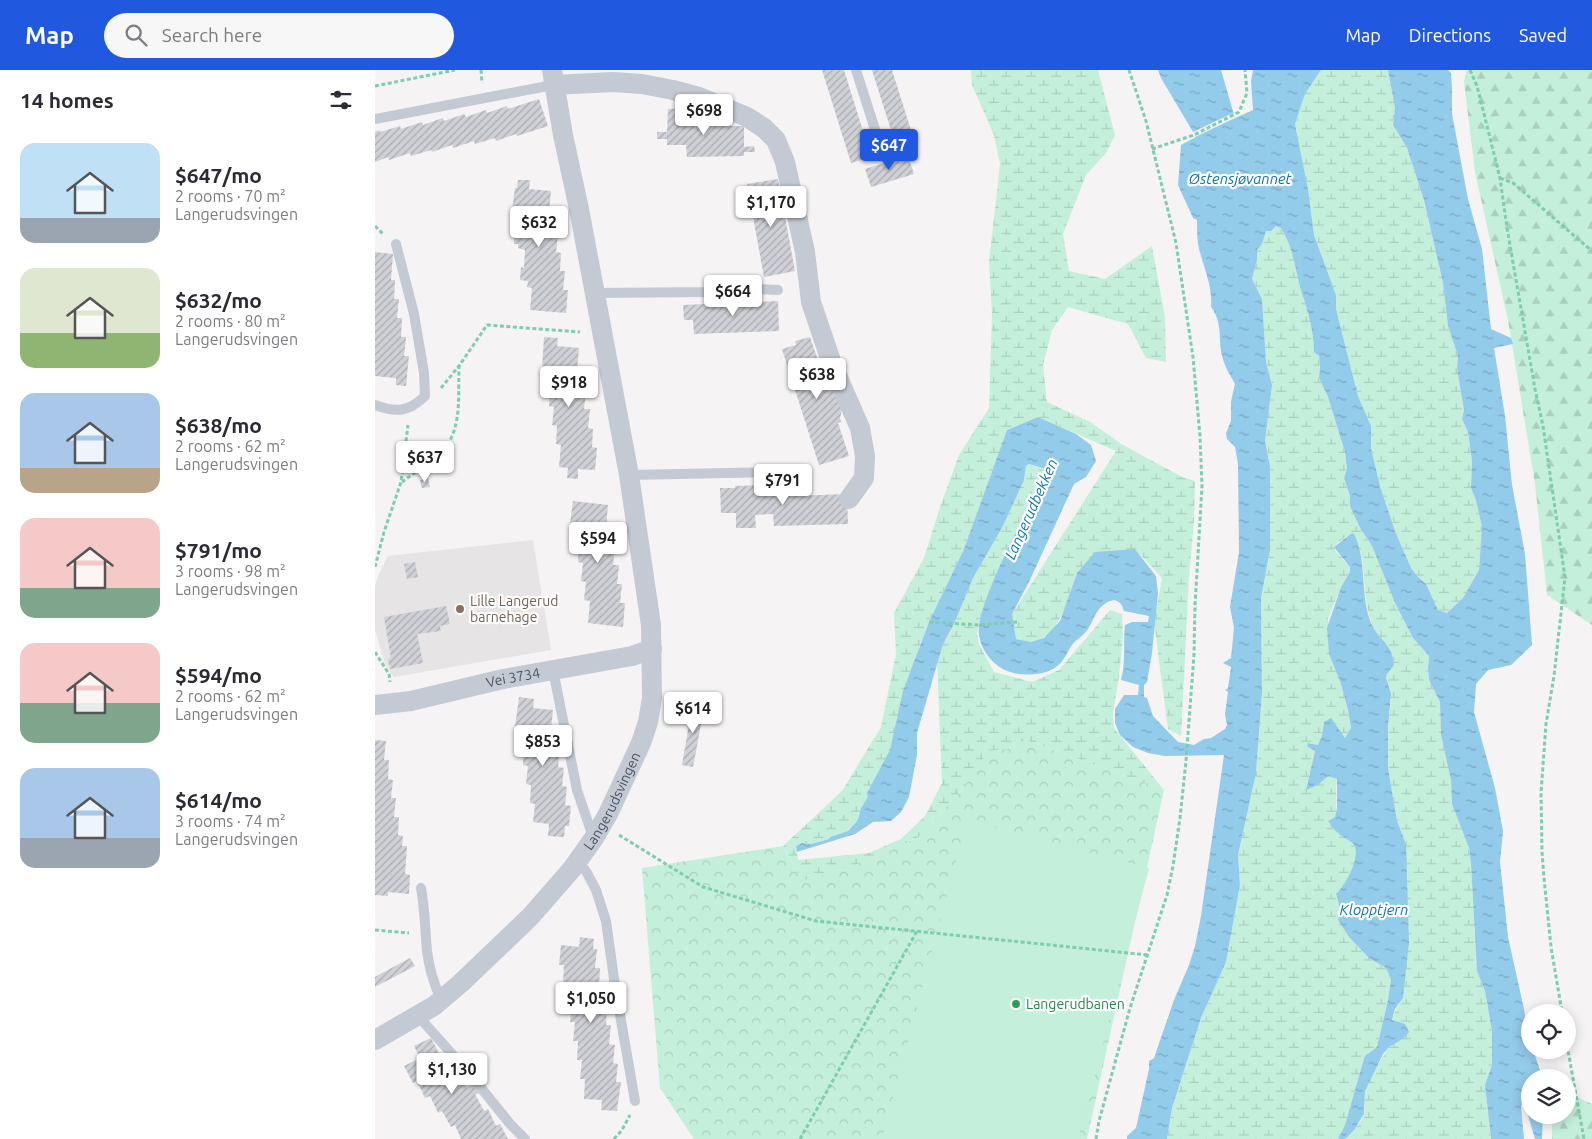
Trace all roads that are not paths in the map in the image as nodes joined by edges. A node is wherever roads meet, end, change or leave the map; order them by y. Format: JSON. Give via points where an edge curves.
{"nodes":[{"id":1,"x":856,"y":70,"type":"edge"},
{"id":2,"x":553,"y":78,"type":"edge"},
{"id":3,"x":375,"y":119,"type":"edge"},
{"id":4,"x":881,"y":148,"type":"dead end"},
{"id":5,"x":396,"y":244,"type":"dead end"},
{"id":6,"x":778,"y":290,"type":"dead end"},
{"id":7,"x":595,"y":293,"type":"junction"},
{"id":8,"x":375,"y":405,"type":"edge"},
{"id":9,"x":807,"y":474,"type":"dead end"},
{"id":10,"x":629,"y":475,"type":"junction"},
{"id":11,"x":849,"y":499,"type":"dead end"},
{"id":12,"x":652,"y":649,"type":"junction"},
{"id":13,"x":553,"y":670,"type":"junction"},
{"id":14,"x":385,"y":704,"type":"edge"},
{"id":15,"x":598,"y":831,"type":"junction"},
{"id":16,"x":578,"y":860,"type":"junction"},
{"id":17,"x":421,"y":888,"type":"dead end"},
{"id":18,"x":441,"y":1000,"type":"junction"},
{"id":19,"x":418,"y":1016,"type":"junction"},
{"id":20,"x":375,"y":1040,"type":"edge"},
{"id":21,"x":635,"y":1101,"type":"road end"},
{"id":22,"x":525,"y":1139,"type":"edge"}],
"edges":[{"from":1,"to":4,"type":"lane"},
{"from":2,"to":3,"type":"lane"},
{"from":2,"to":7,"type":"street","name":"Langerudsvingen"},
{"from":2,"to":11,"type":"street","via":[[642,84],[673,90],[747,117],[776,140],[785,162],[805,252],[811,302],[832,364],[860,428],[865,456],[864,478]]},
{"from":5,"to":8,"type":"lane","via":[[414,314],[425,396],[404,410]]},
{"from":6,"to":7,"type":"lane","via":[[741,288],[710,292]]},
{"from":7,"to":10,"type":"street","name":"Langerudsvingen"},
{"from":9,"to":10,"type":"lane"},
{"from":10,"to":12,"type":"street","name":"Langerudsvingen"},
{"from":12,"to":13,"type":"street","name":"Vei 3734","via":[[632,656]]},
{"from":12,"to":15,"type":"street","name":"Langerudsvingen","via":[[652,698],[648,722]]},
{"from":13,"to":14,"type":"street","name":"Vei 3734"},
{"from":13,"to":15,"type":"lane","via":[[577,790]]},
{"from":15,"to":16,"type":"street","name":"Langerudsvingen"},
{"from":16,"to":18,"type":"street","name":"Langerudsvingen","via":[[530,917]]},
{"from":16,"to":21,"type":"lane","via":[[596,890],[605,921]]},
{"from":17,"to":18,"type":"lane","via":[[427,953]]},
{"from":18,"to":19,"type":"street","name":"Langerudsvingen"},
{"from":19,"to":20,"type":"street","name":"Langerudsvingen"},
{"from":19,"to":22,"type":"lane"}]}
